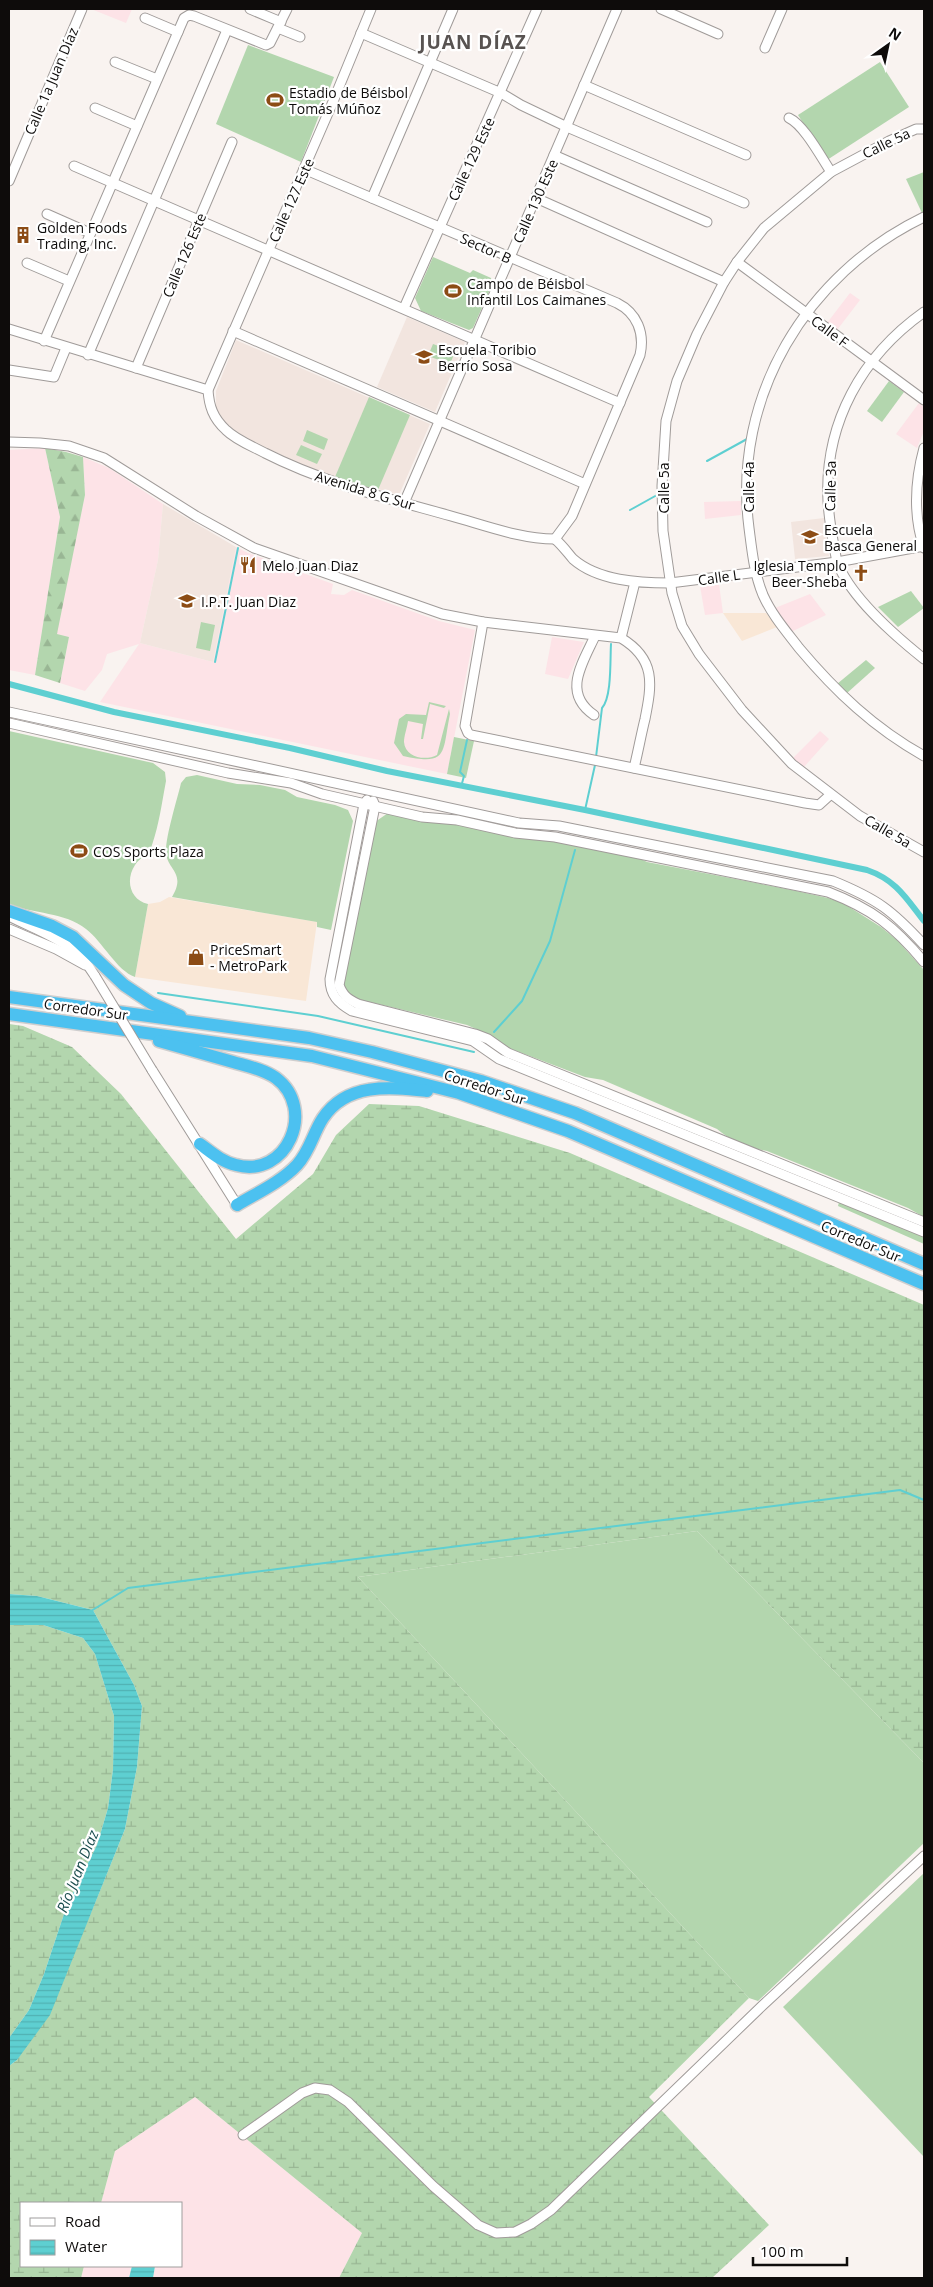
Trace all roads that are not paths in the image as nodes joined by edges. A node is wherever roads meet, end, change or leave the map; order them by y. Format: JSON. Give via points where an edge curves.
{"nodes":[{"id":1,"x":82,"y":9,"type":"edge"},
{"id":2,"x":250,"y":9,"type":"edge"},
{"id":3,"x":288,"y":9,"type":"edge"},
{"id":4,"x":371,"y":9,"type":"edge"},
{"id":5,"x":453,"y":9,"type":"edge"},
{"id":6,"x":537,"y":9,"type":"edge"},
{"id":7,"x":661,"y":9,"type":"edge"},
{"id":8,"x":782,"y":9,"type":"edge"},
{"id":9,"x":614,"y":10,"type":"edge"},
{"id":10,"x":146,"y":18,"type":"dead end"},
{"id":11,"x":280,"y":25,"type":"junction"},
{"id":12,"x":227,"y":30,"type":"junction"},
{"id":13,"x":178,"y":32,"type":"junction"},
{"id":14,"x":361,"y":34,"type":"junction"},
{"id":15,"x":718,"y":34,"type":"dead end"},
{"id":16,"x":300,"y":37,"type":"dead end"},
{"id":17,"x":766,"y":48,"type":"dead end"},
{"id":18,"x":114,"y":62,"type":"dead end"},
{"id":19,"x":429,"y":62,"type":"junction"},
{"id":20,"x":157,"y":79,"type":"junction"},
{"id":21,"x":584,"y":85,"type":"junction"},
{"id":22,"x":501,"y":93,"type":"junction"},
{"id":23,"x":95,"y":108,"type":"dead end"},
{"id":24,"x":789,"y":118,"type":"dead end"},
{"id":25,"x":137,"y":126,"type":"junction"},
{"id":26,"x":567,"y":127,"type":"junction"},
{"id":27,"x":924,"y":129,"type":"edge"},
{"id":28,"x":232,"y":142,"type":"dead end"},
{"id":29,"x":554,"y":156,"type":"junction"},
{"id":30,"x":746,"y":156,"type":"dead end"},
{"id":31,"x":74,"y":166,"type":"dead end"},
{"id":32,"x":304,"y":169,"type":"junction"},
{"id":33,"x":831,"y":172,"type":"junction"},
{"id":34,"x":9,"y":181,"type":"edge"},
{"id":35,"x":112,"y":183,"type":"junction"},
{"id":36,"x":372,"y":198,"type":"junction"},
{"id":37,"x":536,"y":198,"type":"junction"},
{"id":38,"x":155,"y":200,"type":"junction"},
{"id":39,"x":744,"y":203,"type":"dead end"},
{"id":40,"x":47,"y":214,"type":"dead end"},
{"id":41,"x":924,"y":217,"type":"edge"},
{"id":42,"x":199,"y":220,"type":"junction"},
{"id":43,"x":707,"y":222,"type":"dead end"},
{"id":44,"x":440,"y":227,"type":"junction"},
{"id":45,"x":90,"y":233,"type":"junction"},
{"id":46,"x":269,"y":250,"type":"junction"},
{"id":47,"x":510,"y":258,"type":"junction"},
{"id":48,"x":737,"y":262,"type":"junction"},
{"id":49,"x":26,"y":263,"type":"dead end"},
{"id":50,"x":69,"y":281,"type":"junction"},
{"id":51,"x":724,"y":282,"type":"junction"},
{"id":52,"x":404,"y":308,"type":"junction"},
{"id":53,"x":924,"y":312,"type":"edge"},
{"id":54,"x":806,"y":313,"type":"junction"},
{"id":55,"x":9,"y":329,"type":"edge"},
{"id":56,"x":233,"y":331,"type":"junction"},
{"id":57,"x":474,"y":339,"type":"junction"},
{"id":58,"x":44,"y":341,"type":"junction"},
{"id":59,"x":66,"y":348,"type":"junction"},
{"id":60,"x":88,"y":354,"type":"junction"},
{"id":61,"x":870,"y":362,"type":"junction"},
{"id":62,"x":136,"y":368,"type":"junction"},
{"id":63,"x":9,"y":370,"type":"edge"},
{"id":64,"x":208,"y":390,"type":"junction"},
{"id":65,"x":924,"y":400,"type":"edge"},
{"id":66,"x":620,"y":403,"type":"junction"},
{"id":67,"x":440,"y":421,"type":"junction"},
{"id":68,"x":9,"y":442,"type":"edge"},
{"id":69,"x":924,"y":448,"type":"edge"},
{"id":70,"x":585,"y":484,"type":"junction"},
{"id":71,"x":404,"y":502,"type":"junction"},
{"id":72,"x":555,"y":539,"type":"junction"},
{"id":73,"x":924,"y":547,"type":"edge"},
{"id":74,"x":837,"y":562,"type":"junction"},
{"id":75,"x":755,"y":572,"type":"junction"},
{"id":76,"x":635,"y":582,"type":"junction"},
{"id":77,"x":670,"y":583,"type":"junction"},
{"id":78,"x":483,"y":622,"type":"junction"},
{"id":79,"x":595,"y":636,"type":"junction"},
{"id":80,"x":621,"y":638,"type":"junction"},
{"id":81,"x":924,"y":659,"type":"edge"},
{"id":82,"x":11,"y":713,"type":"edge"},
{"id":83,"x":594,"y":715,"type":"dead end"},
{"id":84,"x":9,"y":723,"type":"edge"},
{"id":85,"x":924,"y":756,"type":"edge"},
{"id":86,"x":634,"y":768,"type":"junction"},
{"id":87,"x":352,"y":787,"type":"junction"},
{"id":88,"x":830,"y":795,"type":"junction"},
{"id":89,"x":391,"y":796,"type":"junction"},
{"id":90,"x":369,"y":802,"type":"junction"},
{"id":91,"x":924,"y":852,"type":"edge"},
{"id":92,"x":694,"y":853,"type":"junction"},
{"id":93,"x":748,"y":864,"type":"junction"},
{"id":94,"x":719,"y":870,"type":"junction"},
{"id":95,"x":863,"y":893,"type":"junction"},
{"id":96,"x":9,"y":911,"type":"edge"},
{"id":97,"x":9,"y":916,"type":"edge"},
{"id":98,"x":884,"y":921,"type":"junction"},
{"id":99,"x":9,"y":930,"type":"edge"},
{"id":100,"x":918,"y":938,"type":"junction"},
{"id":101,"x":924,"y":945,"type":"edge"},
{"id":102,"x":924,"y":962,"type":"edge"},
{"id":103,"x":93,"y":973,"type":"junction"},
{"id":104,"x":9,"y":996,"type":"edge"},
{"id":105,"x":9,"y":1014,"type":"edge"},
{"id":106,"x":196,"y":1022,"type":"junction"},
{"id":107,"x":111,"y":1028,"type":"junction"},
{"id":108,"x":459,"y":1094,"type":"junction"},
{"id":109,"x":200,"y":1144,"type":"junction"},
{"id":110,"x":237,"y":1204,"type":"joint"},
{"id":111,"x":924,"y":1222,"type":"edge"},
{"id":112,"x":924,"y":1232,"type":"edge"},
{"id":113,"x":924,"y":1264,"type":"edge"},
{"id":114,"x":924,"y":1284,"type":"edge"},
{"id":115,"x":924,"y":1856,"type":"edge"},
{"id":116,"x":244,"y":2134,"type":"dead end"}],
"edges":[{"from":1,"to":34,"type":"street","name":"Calle 1a Juan Díaz"},
{"from":2,"to":11,"type":"street"},
{"from":3,"to":11,"type":"street"},
{"from":4,"to":14,"type":"street","name":"Calle 127 Este"},
{"from":5,"to":19,"type":"street"},
{"from":6,"to":22,"type":"street","name":"Calle 129 Este"},
{"from":7,"to":15,"type":"street"},
{"from":8,"to":17,"type":"street"},
{"from":9,"to":21,"type":"street","name":"Calle 130 Este"},
{"from":10,"to":13,"type":"street"},
{"from":11,"to":12,"type":"street","via":[[266,45]]},
{"from":11,"to":16,"type":"street"},
{"from":12,"to":13,"type":"street","via":[[188,15]]},
{"from":12,"to":38,"type":"street"},
{"from":13,"to":20,"type":"street"},
{"from":14,"to":19,"type":"street"},
{"from":14,"to":32,"type":"street","name":"Calle 127 Este"},
{"from":18,"to":20,"type":"street"},
{"from":19,"to":22,"type":"street"},
{"from":19,"to":36,"type":"street"},
{"from":20,"to":25,"type":"street"},
{"from":21,"to":26,"type":"street","name":"Calle 130 Este"},
{"from":21,"to":30,"type":"street"},
{"from":22,"to":26,"type":"street"},
{"from":22,"to":44,"type":"street","name":"Calle 129 Este"},
{"from":23,"to":25,"type":"street"},
{"from":24,"to":33,"type":"street","via":[[802,129]]},
{"from":25,"to":35,"type":"street"},
{"from":26,"to":29,"type":"street","name":"Calle 130 Este"},
{"from":26,"to":39,"type":"street"},
{"from":27,"to":33,"type":"street","name":"Calle 5a","via":[[916,129],[889,141]]},
{"from":28,"to":42,"type":"street","name":"Calle 126 Este"},
{"from":29,"to":37,"type":"street","name":"Calle 130 Este"},
{"from":29,"to":43,"type":"street"},
{"from":31,"to":35,"type":"street"},
{"from":32,"to":36,"type":"street","name":"Sector B"},
{"from":32,"to":46,"type":"street","name":"Calle 127 Este"},
{"from":33,"to":48,"type":"street","name":"Calle 5a","via":[[764,228]]},
{"from":35,"to":38,"type":"street"},
{"from":35,"to":45,"type":"street"},
{"from":36,"to":44,"type":"street","name":"Sector B"},
{"from":37,"to":47,"type":"street","name":"Calle 130 Este"},
{"from":37,"to":51,"type":"street"},
{"from":38,"to":42,"type":"street"},
{"from":38,"to":60,"type":"street"},
{"from":40,"to":45,"type":"street"},
{"from":41,"to":54,"type":"street","name":"Calle 4a","via":[[893,234],[853,263]]},
{"from":42,"to":46,"type":"street"},
{"from":42,"to":62,"type":"street","name":"Calle 126 Este"},
{"from":44,"to":47,"type":"street","name":"Sector B"},
{"from":44,"to":52,"type":"street","name":"Calle 129 Este"},
{"from":45,"to":50,"type":"street"},
{"from":46,"to":52,"type":"street"},
{"from":46,"to":56,"type":"street","name":"Calle 127 Este"},
{"from":47,"to":57,"type":"street","name":"Calle 130 Este"},
{"from":47,"to":66,"type":"street","name":"Sector B","via":[[617,303],[631,312],[640,329],[642,347]]},
{"from":48,"to":51,"type":"street","name":"Calle 5a"},
{"from":48,"to":54,"type":"street","name":"Calle F"},
{"from":49,"to":50,"type":"street"},
{"from":50,"to":58,"type":"street"},
{"from":51,"to":77,"type":"street","name":"Calle 5a","via":[[677,381],[666,421],[663,531]]},
{"from":52,"to":57,"type":"street"},
{"from":53,"to":61,"type":"street","name":"Calle 3a","via":[[892,338]]},
{"from":54,"to":61,"type":"street","name":"Calle F"},
{"from":54,"to":75,"type":"street","name":"Calle 4a","via":[[772,370],[751,435],[745,501]]},
{"from":55,"to":58,"type":"street"},
{"from":56,"to":64,"type":"street","name":"Calle 127 Este"},
{"from":56,"to":67,"type":"street"},
{"from":57,"to":66,"type":"street"},
{"from":57,"to":67,"type":"street","name":"Calle 130 Este"},
{"from":58,"to":59,"type":"street"},
{"from":59,"to":60,"type":"street"},
{"from":59,"to":63,"type":"street","via":[[54,377]]},
{"from":60,"to":62,"type":"street"},
{"from":61,"to":65,"type":"street","name":"Calle F"},
{"from":61,"to":74,"type":"street","name":"Calle 3a","via":[[845,402],[830,460],[828,500]]},
{"from":62,"to":64,"type":"street"},
{"from":64,"to":71,"type":"street","name":"Avenida 8 G Sur","via":[[209,407],[236,438],[308,473]]},
{"from":66,"to":70,"type":"street","name":"Sector B"},
{"from":67,"to":70,"type":"street"},
{"from":67,"to":71,"type":"street","name":"Calle 130 Este"},
{"from":68,"to":78,"type":"street","via":[[68,446],[104,458],[254,548],[442,614]]},
{"from":69,"to":73,"type":"street","via":[[915,490]]},
{"from":70,"to":72,"type":"street","name":"Sector B","via":[[572,516]]},
{"from":71,"to":72,"type":"street","name":"Avenida 8 G Sur","via":[[529,536]]},
{"from":72,"to":76,"type":"street","name":"Calle L","via":[[573,558],[590,569]]},
{"from":73,"to":74,"type":"street","name":"Calle L"},
{"from":74,"to":75,"type":"street","name":"Calle L"},
{"from":74,"to":81,"type":"street","name":"Calle 3a","via":[[864,603]]},
{"from":75,"to":77,"type":"street","name":"Calle L"},
{"from":75,"to":85,"type":"street","name":"Calle 4a","via":[[771,611],[818,670],[842,696]]},
{"from":76,"to":77,"type":"street","name":"Calle L"},
{"from":76,"to":80,"type":"street"},
{"from":77,"to":88,"type":"street","name":"Calle 5a","via":[[682,626],[742,710],[792,764]]},
{"from":78,"to":79,"type":"street"},
{"from":78,"to":86,"type":"street","via":[[467,709],[465,726],[468,733]]},
{"from":79,"to":80,"type":"street"},
{"from":79,"to":83,"type":"street","via":[[580,667],[577,684],[580,701]]},
{"from":80,"to":86,"type":"street","via":[[638,651],[651,678]]},
{"from":82,"to":87,"type":"street"},
{"from":84,"to":90,"type":"street"},
{"from":86,"to":88,"type":"street","via":[[818,805]]},
{"from":87,"to":89,"type":"street"},
{"from":87,"to":90,"type":"street"},
{"from":88,"to":91,"type":"street","name":"Calle 5a"},
{"from":89,"to":90,"type":"street"},
{"from":89,"to":92,"type":"street","via":[[519,823],[559,826]]},
{"from":90,"to":94,"type":"street"},
{"from":90,"to":111,"type":"street","via":[[339,985],[349,1000],[488,1039],[508,1053]]},
{"from":90,"to":112,"type":"street","via":[[330,979],[330,988],[342,1005],[352,1011],[473,1041],[499,1059]]},
{"from":92,"to":93,"type":"street"},
{"from":92,"to":94,"type":"street"},
{"from":93,"to":94,"type":"street","via":[[733,864]]},
{"from":93,"to":95,"type":"street","via":[[833,880]]},
{"from":94,"to":98,"type":"street","via":[[828,892],[855,903]]},
{"from":95,"to":98,"type":"street"},
{"from":95,"to":100,"type":"street","via":[[890,910]]},
{"from":96,"to":106,"type":"highway","via":[[73,937],[114,977],[137,994]]},
{"from":97,"to":103,"type":"street","via":[[71,946]]},
{"from":98,"to":100,"type":"street","via":[[902,927]]},
{"from":98,"to":102,"type":"street"},
{"from":99,"to":103,"type":"street","via":[[62,952]]},
{"from":100,"to":101,"type":"street"},
{"from":103,"to":109,"type":"street","bridge":true},
{"from":104,"to":106,"type":"highway","name":"Corredor Sur"},
{"from":105,"to":107,"type":"highway","name":"Corredor Sur"},
{"from":106,"to":113,"type":"highway","name":"Corredor Sur","via":[[310,1038],[482,1081],[575,1113]]},
{"from":107,"to":108,"type":"highway","name":"Corredor Sur","via":[[312,1056]]},
{"from":107,"to":109,"type":"highway","via":[[264,1071],[288,1090],[295,1107],[295,1126],[290,1141],[273,1159],[254,1166],[236,1166]]},
{"from":108,"to":110,"type":"highway","via":[[378,1087],[343,1098],[323,1118],[308,1151],[296,1166],[279,1180]]},
{"from":108,"to":114,"type":"highway","name":"Corredor Sur","via":[[568,1131]]},
{"from":109,"to":110,"type":"street"},
{"from":115,"to":116,"type":"street","via":[[763,2005],[552,2210],[515,2232],[496,2233],[478,2225],[433,2186],[348,2102],[330,2090],[315,2088],[302,2093]]}]}
